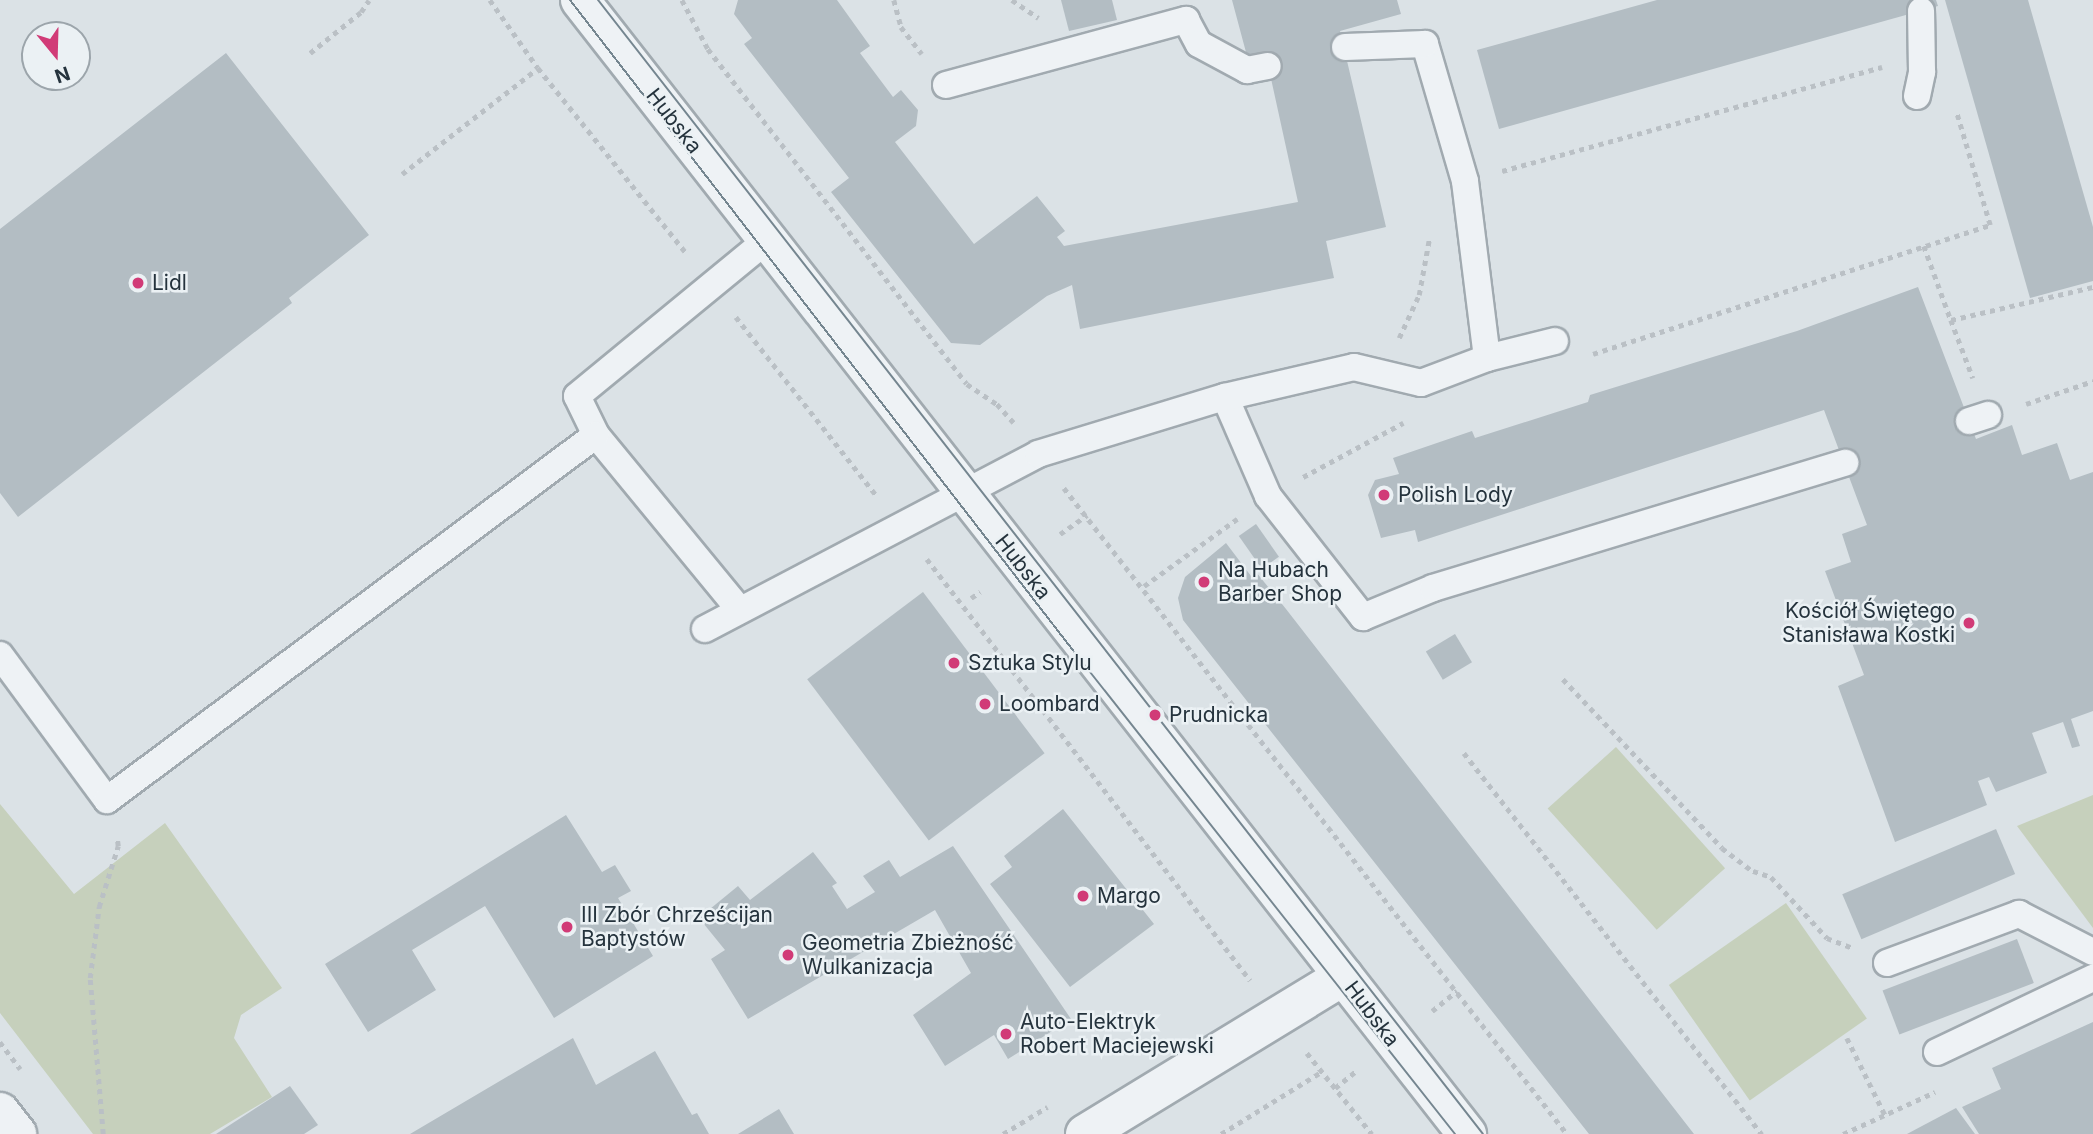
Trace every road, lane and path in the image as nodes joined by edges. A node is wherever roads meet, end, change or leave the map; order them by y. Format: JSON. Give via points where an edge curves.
{"nodes":[{"id":1,"x":369,"y":0,"type":"edge"},
{"id":2,"x":490,"y":0,"type":"edge"},
{"id":3,"x":580,"y":0,"type":"edge"},
{"id":4,"x":682,"y":0,"type":"edge"},
{"id":5,"x":894,"y":0,"type":"edge"},
{"id":6,"x":1185,"y":10,"type":"edge"},
{"id":7,"x":1921,"y":11,"type":"dead end"},
{"id":8,"x":1345,"y":47,"type":"dead end"},
{"id":9,"x":310,"y":53,"type":"dead end"},
{"id":10,"x":1923,"y":57,"type":"junction"},
{"id":11,"x":1268,"y":66,"type":"dead end"},
{"id":12,"x":538,"y":68,"type":"junction"},
{"id":13,"x":946,"y":85,"type":"joint"},
{"id":14,"x":1917,"y":96,"type":"dead end"},
{"id":15,"x":402,"y":174,"type":"dead end"},
{"id":16,"x":1465,"y":181,"type":"junction"},
{"id":17,"x":1431,"y":230,"type":"dead end"},
{"id":18,"x":766,"y":241,"type":"junction"},
{"id":19,"x":1924,"y":246,"type":"junction"},
{"id":20,"x":692,"y":261,"type":"dead end"},
{"id":21,"x":2093,"y":287,"type":"edge"},
{"id":22,"x":732,"y":312,"type":"dead end"},
{"id":23,"x":1951,"y":320,"type":"junction"},
{"id":24,"x":1555,"y":341,"type":"dead end"},
{"id":25,"x":1588,"y":356,"type":"dead end"},
{"id":26,"x":1487,"y":358,"type":"junction"},
{"id":27,"x":1971,"y":371,"type":"dead end"},
{"id":28,"x":1383,"y":374,"type":"junction"},
{"id":29,"x":2093,"y":381,"type":"edge"},
{"id":30,"x":1225,"y":397,"type":"junction"},
{"id":31,"x":2018,"y":407,"type":"dead end"},
{"id":32,"x":1410,"y":420,"type":"dead end"},
{"id":33,"x":1015,"y":425,"type":"dead end"},
{"id":34,"x":596,"y":435,"type":"junction"},
{"id":35,"x":1845,"y":463,"type":"dead end"},
{"id":36,"x":1063,"y":486,"type":"dead end"},
{"id":37,"x":965,"y":494,"type":"junction"},
{"id":38,"x":1268,"y":496,"type":"junction"},
{"id":39,"x":878,"y":497,"type":"dead end"},
{"id":40,"x":1087,"y":515,"type":"junction"},
{"id":41,"x":1060,"y":534,"type":"dead end"},
{"id":42,"x":922,"y":552,"type":"dead end"},
{"id":43,"x":1144,"y":586,"type":"junction"},
{"id":44,"x":980,"y":592,"type":"dead end"},
{"id":45,"x":971,"y":598,"type":"dead end"},
{"id":46,"x":739,"y":609,"type":"junction"},
{"id":47,"x":705,"y":629,"type":"dead end"},
{"id":48,"x":0,"y":655,"type":"edge"},
{"id":49,"x":1563,"y":679,"type":"dead end"},
{"id":50,"x":1464,"y":753,"type":"dead end"},
{"id":51,"x":107,"y":800,"type":"junction"},
{"id":52,"x":2093,"y":953,"type":"edge"},
{"id":53,"x":1887,"y":963,"type":"joint"},
{"id":54,"x":1344,"y":976,"type":"junction"},
{"id":55,"x":2093,"y":978,"type":"edge"},
{"id":56,"x":1257,"y":989,"type":"dead end"},
{"id":57,"x":1457,"y":991,"type":"junction"},
{"id":58,"x":1432,"y":1011,"type":"dead end"},
{"id":59,"x":1847,"y":1038,"type":"dead end"},
{"id":60,"x":1300,"y":1044,"type":"dead end"},
{"id":61,"x":1937,"y":1052,"type":"dead end"},
{"id":62,"x":1356,"y":1071,"type":"dead end"},
{"id":63,"x":1321,"y":1072,"type":"junction"},
{"id":64,"x":1335,"y":1088,"type":"junction"},
{"id":65,"x":1942,"y":1089,"type":"dead end"},
{"id":66,"x":0,"y":1112,"type":"edge"},
{"id":67,"x":1885,"y":1115,"type":"junction"},
{"id":68,"x":1025,"y":1120,"type":"dead end"},
{"id":69,"x":17,"y":1134,"type":"edge"},
{"id":70,"x":103,"y":1134,"type":"edge"},
{"id":71,"x":1003,"y":1134,"type":"edge"},
{"id":72,"x":1085,"y":1134,"type":"edge"},
{"id":73,"x":1221,"y":1134,"type":"edge"},
{"id":74,"x":1372,"y":1134,"type":"edge"},
{"id":75,"x":1467,"y":1134,"type":"edge"},
{"id":76,"x":1567,"y":1134,"type":"edge"},
{"id":77,"x":1762,"y":1134,"type":"edge"},
{"id":78,"x":1843,"y":1134,"type":"edge"}],
"edges":[{"from":1,"to":9,"type":"path","via":[[361,12]]},
{"from":2,"to":12,"type":"path"},
{"from":3,"to":18,"type":"street","name":"Hubska"},
{"from":4,"to":33,"type":"path","via":[[708,48],[967,384],[998,404]]},
{"from":5,"to":13,"type":"path","via":[[901,27]]},
{"from":6,"to":11,"type":"lane","via":[[1199,44],[1247,70]]},
{"from":6,"to":13,"type":"lane"},
{"from":7,"to":10,"type":"lane"},
{"from":8,"to":16,"type":"lane","via":[[1425,44]]},
{"from":10,"to":14,"type":"lane"},
{"from":10,"to":16,"type":"path"},
{"from":10,"to":19,"type":"path","via":[[1947,80],[1990,225]]},
{"from":12,"to":15,"type":"path"},
{"from":12,"to":20,"type":"path"},
{"from":16,"to":26,"type":"lane"},
{"from":17,"to":28,"type":"path","via":[[1419,295]]},
{"from":18,"to":34,"type":"lane","via":[[577,396]]},
{"from":18,"to":37,"type":"street","name":"Hubska"},
{"from":19,"to":23,"type":"path"},
{"from":19,"to":25,"type":"path"},
{"from":21,"to":23,"type":"path"},
{"from":22,"to":39,"type":"path"},
{"from":23,"to":27,"type":"path"},
{"from":24,"to":26,"type":"lane"},
{"from":26,"to":28,"type":"lane","via":[[1422,383]]},
{"from":28,"to":30,"type":"lane","via":[[1354,368]]},
{"from":29,"to":31,"type":"path"},
{"from":30,"to":37,"type":"lane","via":[[1038,454]]},
{"from":30,"to":38,"type":"lane"},
{"from":32,"to":38,"type":"path"},
{"from":34,"to":46,"type":"lane"},
{"from":34,"to":51,"type":"lane"},
{"from":35,"to":38,"type":"lane","via":[[1433,588],[1363,617]]},
{"from":36,"to":40,"type":"path"},
{"from":37,"to":46,"type":"lane"},
{"from":37,"to":54,"type":"street","name":"Hubska"},
{"from":38,"to":43,"type":"path"},
{"from":40,"to":41,"type":"path"},
{"from":40,"to":43,"type":"path"},
{"from":42,"to":56,"type":"path"},
{"from":43,"to":57,"type":"path"},
{"from":44,"to":45,"type":"path"},
{"from":46,"to":47,"type":"lane"},
{"from":48,"to":51,"type":"lane"},
{"from":49,"to":53,"type":"path","via":[[1722,848],[1753,871],[1771,877],[1827,938],[1847,947],[1868,948]]},
{"from":50,"to":77,"type":"path"},
{"from":51,"to":70,"type":"path","via":[[118,846],[99,907],[90,978]]},
{"from":52,"to":53,"type":"lane","via":[[2019,914]]},
{"from":54,"to":72,"type":"street"},
{"from":54,"to":75,"type":"street","name":"Hubska"},
{"from":55,"to":61,"type":"lane"},
{"from":57,"to":58,"type":"path"},
{"from":57,"to":76,"type":"path"},
{"from":59,"to":67,"type":"path"},
{"from":60,"to":63,"type":"path"},
{"from":62,"to":64,"type":"path"},
{"from":63,"to":64,"type":"path"},
{"from":63,"to":73,"type":"path"},
{"from":64,"to":74,"type":"path"},
{"from":65,"to":67,"type":"path"},
{"from":66,"to":69,"type":"street"},
{"from":67,"to":78,"type":"path"},
{"from":68,"to":71,"type":"path"}]}
